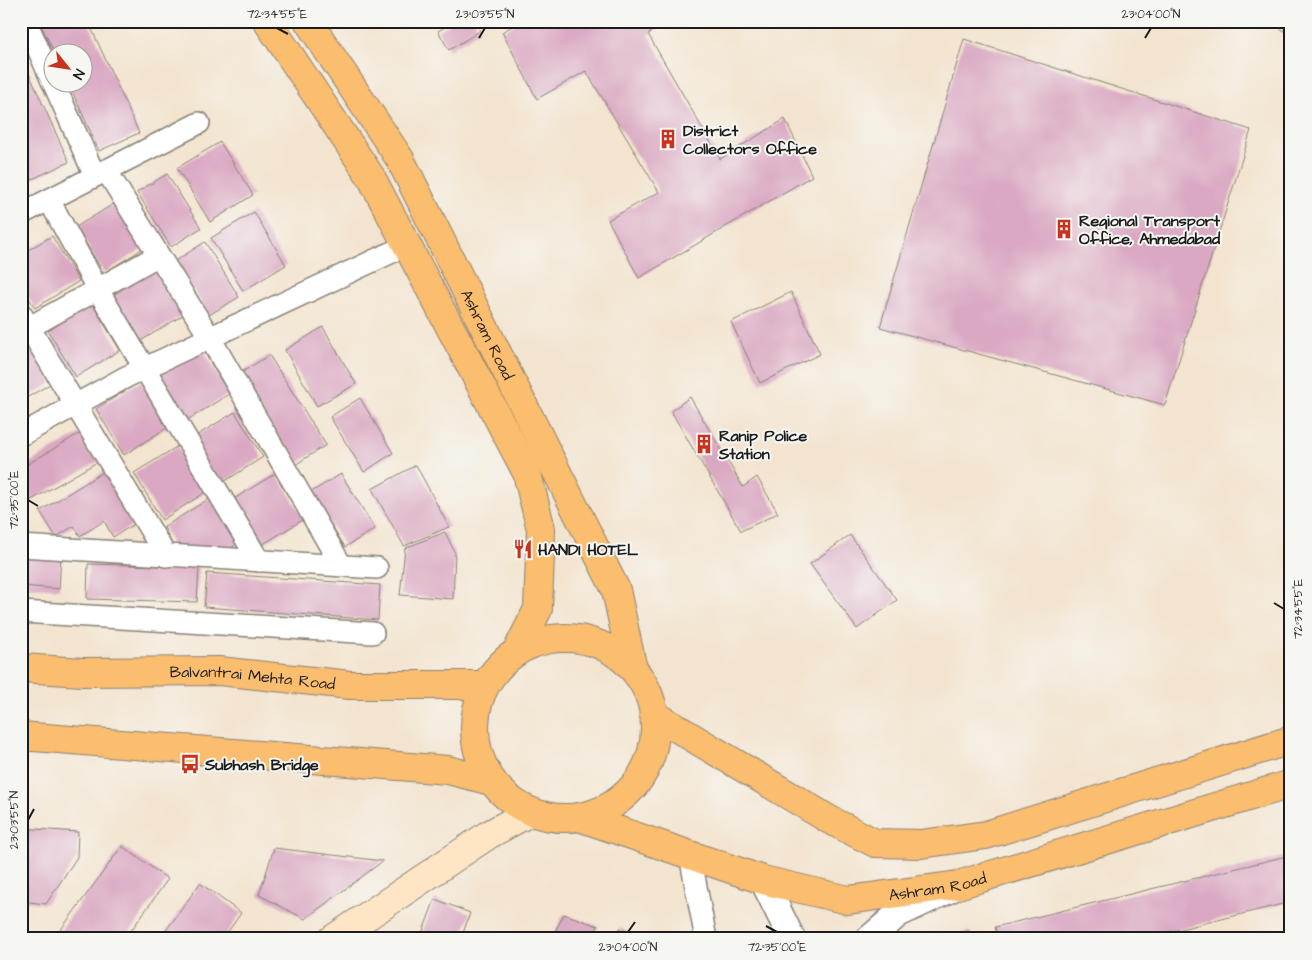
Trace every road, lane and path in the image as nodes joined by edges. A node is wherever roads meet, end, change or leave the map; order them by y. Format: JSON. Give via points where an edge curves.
{"nodes":[{"id":1,"x":26,"y":21,"type":"edge"},
{"id":2,"x":267,"y":21,"type":"edge"},
{"id":3,"x":308,"y":21,"type":"edge"},
{"id":4,"x":42,"y":57,"type":"edge"},
{"id":5,"x":58,"y":92,"type":"edge"},
{"id":6,"x":199,"y":123,"type":"dead end"},
{"id":7,"x":101,"y":173,"type":"junction"},
{"id":8,"x":49,"y":200,"type":"junction"},
{"id":9,"x":21,"y":214,"type":"edge"},
{"id":10,"x":406,"y":245,"type":"junction"},
{"id":11,"x":157,"y":256,"type":"junction"},
{"id":12,"x":98,"y":290,"type":"junction"},
{"id":13,"x":24,"y":325,"type":"edge"},
{"id":14,"x":210,"y":338,"type":"junction"},
{"id":15,"x":145,"y":369,"type":"junction"},
{"id":16,"x":77,"y":404,"type":"junction"},
{"id":17,"x":21,"y":435,"type":"edge"},
{"id":18,"x":21,"y":546,"type":"edge"},
{"id":19,"x":166,"y":556,"type":"junction"},
{"id":20,"x":258,"y":561,"type":"junction"},
{"id":21,"x":341,"y":565,"type":"junction"},
{"id":22,"x":377,"y":568,"type":"dead end"},
{"id":23,"x":21,"y":612,"type":"edge"},
{"id":24,"x":372,"y":633,"type":"dead end"},
{"id":25,"x":517,"y":651,"type":"junction"},
{"id":26,"x":632,"y":666,"type":"junction"},
{"id":27,"x":21,"y":668,"type":"edge"},
{"id":28,"x":485,"y":685,"type":"junction"},
{"id":29,"x":655,"y":714,"type":"junction"},
{"id":30,"x":21,"y":736,"type":"edge"},
{"id":31,"x":1291,"y":740,"type":"edge"},
{"id":32,"x":491,"y":781,"type":"junction"},
{"id":33,"x":1291,"y":784,"type":"edge"},
{"id":34,"x":530,"y":812,"type":"junction"},
{"id":35,"x":582,"y":818,"type":"junction"},
{"id":36,"x":690,"y":855,"type":"junction"},
{"id":37,"x":763,"y":880,"type":"junction"},
{"id":38,"x":958,"y":885,"type":"junction"},
{"id":39,"x":334,"y":939,"type":"edge"},
{"id":40,"x":706,"y":939,"type":"edge"},
{"id":41,"x":792,"y":939,"type":"edge"},
{"id":42,"x":868,"y":939,"type":"edge"}],
"edges":[{"from":1,"to":4,"type":"street"},
{"from":2,"to":10,"type":"main road","name":"Ashram Road","via":[[371,177]]},
{"from":3,"to":26,"type":"main road","name":"Ashram Road","via":[[404,168],[616,590]]},
{"from":5,"to":7,"type":"street"},
{"from":6,"to":7,"type":"street"},
{"from":7,"to":8,"type":"street"},
{"from":7,"to":11,"type":"street"},
{"from":8,"to":9,"type":"street"},
{"from":8,"to":12,"type":"street"},
{"from":10,"to":14,"type":"street"},
{"from":10,"to":25,"type":"main road","name":"Ashram Road","via":[[527,473],[542,529],[538,610]]},
{"from":11,"to":12,"type":"street"},
{"from":11,"to":14,"type":"street"},
{"from":12,"to":13,"type":"street"},
{"from":12,"to":15,"type":"street"},
{"from":13,"to":16,"type":"street"},
{"from":14,"to":15,"type":"street"},
{"from":14,"to":21,"type":"street"},
{"from":15,"to":16,"type":"street"},
{"from":15,"to":20,"type":"street"},
{"from":16,"to":17,"type":"street"},
{"from":16,"to":19,"type":"street"},
{"from":18,"to":19,"type":"street"},
{"from":19,"to":20,"type":"street"},
{"from":20,"to":21,"type":"street"},
{"from":21,"to":22,"type":"street"},
{"from":23,"to":24,"type":"street"},
{"from":25,"to":26,"type":"main road","via":[[546,639],[577,637],[607,647]]},
{"from":25,"to":28,"type":"main road","via":[[498,666]]},
{"from":26,"to":29,"type":"main road","via":[[647,688]]},
{"from":27,"to":28,"type":"main road","name":"Balvantrai Mehta Road","via":[[83,672],[219,672],[350,685]]},
{"from":28,"to":32,"type":"main road","via":[[476,709],[474,734],[479,759]]},
{"from":29,"to":31,"type":"main road","via":[[830,820],[875,843],[921,844],[986,835]]},
{"from":29,"to":35,"type":"main road","via":[[655,742],[646,769],[630,791],[608,808]]},
{"from":30,"to":32,"type":"main road","via":[[448,770]]},
{"from":32,"to":34,"type":"main road","via":[[508,800]]},
{"from":33,"to":38,"type":"main road","name":"Ashram Road"},
{"from":34,"to":35,"type":"main road","via":[[556,819]]},
{"from":34,"to":39,"type":"main road","via":[[488,835]]},
{"from":35,"to":36,"type":"main road","name":"Ashram Road"},
{"from":36,"to":37,"type":"main road","name":"Ashram Road"},
{"from":36,"to":40,"type":"street"},
{"from":37,"to":38,"type":"main road","name":"Ashram Road","via":[[848,900]]},
{"from":37,"to":41,"type":"street"},
{"from":38,"to":42,"type":"street","via":[[898,914]]}]}
